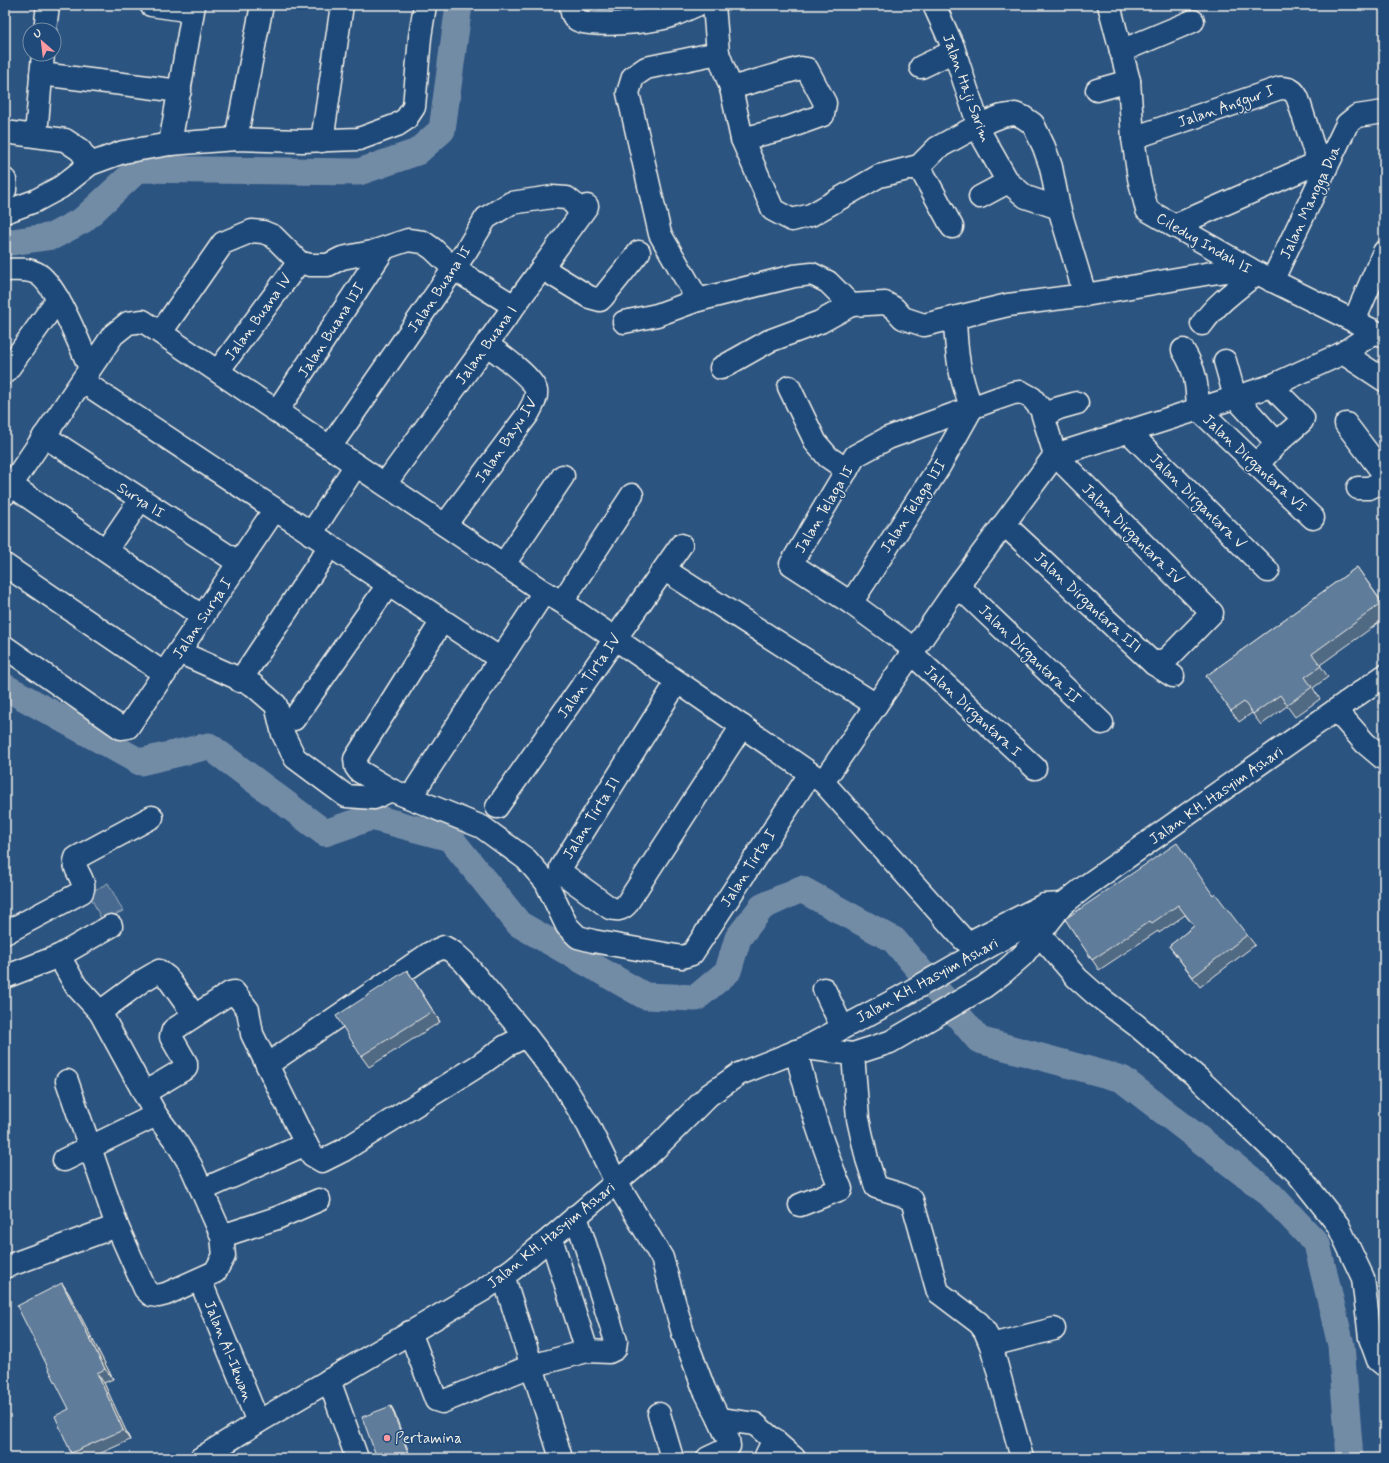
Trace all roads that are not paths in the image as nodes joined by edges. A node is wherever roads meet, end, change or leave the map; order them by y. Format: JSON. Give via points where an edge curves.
{"nodes":[{"id":1,"x":48,"y":5,"type":"edge"},
{"id":2,"x":151,"y":5,"type":"edge"},
{"id":3,"x":262,"y":5,"type":"edge"},
{"id":4,"x":342,"y":5,"type":"edge"},
{"id":5,"x":425,"y":5,"type":"edge"},
{"id":6,"x":571,"y":5,"type":"edge"},
{"id":7,"x":697,"y":5,"type":"edge"},
{"id":8,"x":714,"y":5,"type":"edge"},
{"id":9,"x":934,"y":5,"type":"edge"},
{"id":10,"x":1109,"y":5,"type":"edge"},
{"id":11,"x":193,"y":8,"type":"edge"},
{"id":12,"x":1193,"y":21,"type":"dead end"},
{"id":13,"x":46,"y":22,"type":"edge"},
{"id":14,"x":953,"y":47,"type":"junction"},
{"id":15,"x":1121,"y":51,"type":"junction"},
{"id":16,"x":718,"y":53,"type":"junction"},
{"id":17,"x":42,"y":64,"type":"edge"},
{"id":18,"x":921,"y":67,"type":"dead end"},
{"id":19,"x":1129,"y":81,"type":"junction"},
{"id":20,"x":731,"y":88,"type":"junction"},
{"id":21,"x":1097,"y":90,"type":"dead end"},
{"id":22,"x":180,"y":91,"type":"junction"},
{"id":23,"x":1384,"y":112,"type":"edge"},
{"id":24,"x":979,"y":125,"type":"junction"},
{"id":25,"x":5,"y":132,"type":"edge"},
{"id":26,"x":36,"y":135,"type":"junction"},
{"id":27,"x":1133,"y":138,"type":"junction"},
{"id":28,"x":236,"y":139,"type":"junction"},
{"id":29,"x":742,"y":139,"type":"junction"},
{"id":30,"x":322,"y":140,"type":"junction"},
{"id":31,"x":170,"y":144,"type":"junction"},
{"id":32,"x":1324,"y":160,"type":"junction"},
{"id":33,"x":90,"y":164,"type":"junction"},
{"id":34,"x":919,"y":166,"type":"junction"},
{"id":35,"x":5,"y":180,"type":"edge"},
{"id":36,"x":1008,"y":182,"type":"junction"},
{"id":37,"x":5,"y":190,"type":"edge"},
{"id":38,"x":980,"y":197,"type":"dead end"},
{"id":39,"x":1059,"y":208,"type":"junction"},
{"id":40,"x":584,"y":209,"type":"joint"},
{"id":41,"x":5,"y":212,"type":"edge"},
{"id":42,"x":1174,"y":226,"type":"junction"},
{"id":43,"x":952,"y":228,"type":"dead end"},
{"id":44,"x":384,"y":249,"type":"junction"},
{"id":45,"x":639,"y":252,"type":"dead end"},
{"id":46,"x":1384,"y":252,"type":"edge"},
{"id":47,"x":299,"y":262,"type":"junction"},
{"id":48,"x":542,"y":268,"type":"junction"},
{"id":49,"x":454,"y":269,"type":"junction"},
{"id":50,"x":5,"y":270,"type":"edge"},
{"id":51,"x":1259,"y":274,"type":"junction"},
{"id":52,"x":1085,"y":295,"type":"junction"},
{"id":53,"x":58,"y":299,"type":"junction"},
{"id":54,"x":698,"y":300,"type":"junction"},
{"id":55,"x":851,"y":305,"type":"junction"},
{"id":56,"x":514,"y":306,"type":"junction"},
{"id":57,"x":955,"y":318,"type":"junction"},
{"id":58,"x":1354,"y":321,"type":"junction"},
{"id":59,"x":624,"y":322,"type":"dead end"},
{"id":60,"x":1202,"y":324,"type":"dead end"},
{"id":61,"x":161,"y":332,"type":"junction"},
{"id":62,"x":1380,"y":334,"type":"edge"},
{"id":63,"x":486,"y":344,"type":"junction"},
{"id":64,"x":1183,"y":350,"type":"dead end"},
{"id":65,"x":1343,"y":353,"type":"junction"},
{"id":66,"x":1225,"y":361,"type":"dead end"},
{"id":67,"x":721,"y":368,"type":"dead end"},
{"id":68,"x":218,"y":371,"type":"junction"},
{"id":69,"x":5,"y":373,"type":"edge"},
{"id":70,"x":86,"y":375,"type":"junction"},
{"id":71,"x":1384,"y":380,"type":"edge"},
{"id":72,"x":789,"y":386,"type":"dead end"},
{"id":73,"x":1271,"y":386,"type":"junction"},
{"id":74,"x":1235,"y":397,"type":"junction"},
{"id":75,"x":1077,"y":402,"type":"dead end"},
{"id":76,"x":972,"y":408,"type":"junction"},
{"id":77,"x":1198,"y":409,"type":"junction"},
{"id":78,"x":277,"y":411,"type":"junction"},
{"id":79,"x":1044,"y":415,"type":"junction"},
{"id":80,"x":1346,"y":424,"type":"dead end"},
{"id":81,"x":1128,"y":431,"type":"junction"},
{"id":82,"x":44,"y":436,"type":"junction"},
{"id":83,"x":1277,"y":443,"type":"junction"},
{"id":84,"x":330,"y":447,"type":"junction"},
{"id":85,"x":1055,"y":455,"type":"junction"},
{"id":86,"x":356,"y":465,"type":"junction"},
{"id":87,"x":1257,"y":465,"type":"junction"},
{"id":88,"x":847,"y":470,"type":"junction"},
{"id":89,"x":1384,"y":474,"type":"edge"},
{"id":90,"x":563,"y":476,"type":"dead end"},
{"id":91,"x":1384,"y":481,"type":"edge"},
{"id":92,"x":385,"y":484,"type":"junction"},
{"id":93,"x":1358,"y":488,"type":"dead end"},
{"id":94,"x":8,"y":489,"type":"edge"},
{"id":95,"x":632,"y":495,"type":"dead end"},
{"id":96,"x":140,"y":500,"type":"junction"},
{"id":97,"x":275,"y":509,"type":"junction"},
{"id":98,"x":1313,"y":518,"type":"dead end"},
{"id":99,"x":445,"y":525,"type":"junction"},
{"id":100,"x":1005,"y":525,"type":"junction"},
{"id":101,"x":311,"y":534,"type":"junction"},
{"id":102,"x":681,"y":545,"type":"dead end"},
{"id":103,"x":330,"y":546,"type":"junction"},
{"id":104,"x":106,"y":550,"type":"junction"},
{"id":105,"x":239,"y":563,"type":"junction"},
{"id":106,"x":504,"y":564,"type":"junction"},
{"id":107,"x":5,"y":565,"type":"edge"},
{"id":108,"x":664,"y":570,"type":"junction"},
{"id":109,"x":1268,"y":572,"type":"dead end"},
{"id":110,"x":388,"y":585,"type":"junction"},
{"id":111,"x":958,"y":586,"type":"junction"},
{"id":112,"x":544,"y":592,"type":"junction"},
{"id":113,"x":562,"y":602,"type":"junction"},
{"id":114,"x":851,"y":603,"type":"junction"},
{"id":115,"x":203,"y":617,"type":"junction"},
{"id":116,"x":442,"y":621,"type":"junction"},
{"id":117,"x":615,"y":640,"type":"junction"},
{"id":118,"x":5,"y":647,"type":"edge"},
{"id":119,"x":913,"y":651,"type":"junction"},
{"id":120,"x":179,"y":652,"type":"junction"},
{"id":121,"x":499,"y":658,"type":"junction"},
{"id":122,"x":1154,"y":664,"type":"junction"},
{"id":123,"x":165,"y":674,"type":"junction"},
{"id":124,"x":1173,"y":676,"type":"dead end"},
{"id":125,"x":1384,"y":676,"type":"edge"},
{"id":126,"x":240,"y":681,"type":"junction"},
{"id":127,"x":677,"y":682,"type":"junction"},
{"id":128,"x":876,"y":705,"type":"junction"},
{"id":129,"x":1336,"y":710,"type":"junction"},
{"id":130,"x":294,"y":719,"type":"dead end"},
{"id":131,"x":1102,"y":723,"type":"dead end"},
{"id":132,"x":742,"y":726,"type":"junction"},
{"id":133,"x":1384,"y":759,"type":"edge"},
{"id":134,"x":1035,"y":768,"type":"dead end"},
{"id":135,"x":817,"y":778,"type":"junction"},
{"id":136,"x":417,"y":787,"type":"dead end"},
{"id":137,"x":391,"y":790,"type":"junction"},
{"id":138,"x":497,"y":807,"type":"dead end"},
{"id":139,"x":152,"y":817,"type":"dead end"},
{"id":140,"x":1051,"y":918,"type":"junction"},
{"id":141,"x":111,"y":926,"type":"dead end"},
{"id":142,"x":5,"y":933,"type":"edge"},
{"id":143,"x":59,"y":956,"type":"junction"},
{"id":144,"x":5,"y":976,"type":"edge"},
{"id":145,"x":824,"y":989,"type":"dead end"},
{"id":146,"x":100,"y":1012,"type":"junction"},
{"id":147,"x":194,"y":1016,"type":"junction"},
{"id":148,"x":842,"y":1027,"type":"junction"},
{"id":149,"x":526,"y":1036,"type":"junction"},
{"id":150,"x":801,"y":1050,"type":"junction"},
{"id":151,"x":852,"y":1054,"type":"junction"},
{"id":152,"x":267,"y":1065,"type":"junction"},
{"id":153,"x":67,"y":1081,"type":"dead end"},
{"id":154,"x":144,"y":1093,"type":"junction"},
{"id":155,"x":156,"y":1115,"type":"junction"},
{"id":156,"x":306,"y":1144,"type":"junction"},
{"id":157,"x":90,"y":1148,"type":"junction"},
{"id":158,"x":64,"y":1160,"type":"dead end"},
{"id":159,"x":616,"y":1182,"type":"junction"},
{"id":160,"x":202,"y":1190,"type":"junction"},
{"id":161,"x":319,"y":1200,"type":"dead end"},
{"id":162,"x":800,"y":1204,"type":"dead end"},
{"id":163,"x":576,"y":1216,"type":"junction"},
{"id":164,"x":117,"y":1226,"type":"junction"},
{"id":165,"x":222,"y":1236,"type":"junction"},
{"id":166,"x":550,"y":1238,"type":"junction"},
{"id":167,"x":5,"y":1267,"type":"edge"},
{"id":168,"x":503,"y":1275,"type":"junction"},
{"id":169,"x":200,"y":1280,"type":"junction"},
{"id":170,"x":1054,"y":1329,"type":"dead end"},
{"id":171,"x":410,"y":1332,"type":"junction"},
{"id":172,"x":991,"y":1345,"type":"junction"},
{"id":173,"x":587,"y":1351,"type":"junction"},
{"id":174,"x":1384,"y":1365,"type":"edge"},
{"id":175,"x":531,"y":1366,"type":"junction"},
{"id":176,"x":329,"y":1380,"type":"junction"},
{"id":177,"x":659,"y":1414,"type":"dead end"},
{"id":178,"x":719,"y":1418,"type":"junction"},
{"id":179,"x":258,"y":1422,"type":"junction"},
{"id":180,"x":769,"y":1449,"type":"edge"},
{"id":181,"x":202,"y":1458,"type":"edge"},
{"id":182,"x":357,"y":1458,"type":"edge"},
{"id":183,"x":561,"y":1458,"type":"edge"},
{"id":184,"x":672,"y":1458,"type":"edge"},
{"id":185,"x":708,"y":1458,"type":"edge"},
{"id":186,"x":794,"y":1458,"type":"edge"},
{"id":187,"x":1022,"y":1458,"type":"edge"}],
"edges":[{"from":1,"to":13,"type":"street"},
{"from":2,"to":11,"type":"street"},
{"from":3,"to":28,"type":"street"},
{"from":4,"to":30,"type":"street"},
{"from":5,"to":30,"type":"street","via":[[414,107],[406,119],[359,139]]},
{"from":6,"to":7,"type":"street","via":[[572,14],[576,19],[607,25],[667,17]]},
{"from":8,"to":16,"type":"street"},
{"from":9,"to":14,"type":"street","name":"Jalan Haji Sarim"},
{"from":10,"to":15,"type":"street","name":"Ciledug Indah II"},
{"from":11,"to":22,"type":"street"},
{"from":12,"to":15,"type":"street"},
{"from":14,"to":18,"type":"street","via":[[946,55]]},
{"from":14,"to":24,"type":"street","name":"Jalan Haji Sarim"},
{"from":15,"to":19,"type":"street","name":"Ciledug Indah II"},
{"from":16,"to":20,"type":"street"},
{"from":16,"to":54,"type":"street","via":[[646,68],[633,78],[628,94],[660,234]]},
{"from":17,"to":22,"type":"street"},
{"from":17,"to":26,"type":"street"},
{"from":19,"to":21,"type":"street"},
{"from":19,"to":27,"type":"street","name":"Ciledug Indah II"},
{"from":20,"to":29,"type":"street"},
{"from":20,"to":29,"type":"street","via":[[801,68],[807,69],[825,103],[823,115],[787,128]]},
{"from":22,"to":31,"type":"street"},
{"from":23,"to":32,"type":"street","name":"Jalan Mangga Dua","via":[[1357,116],[1347,124]]},
{"from":24,"to":34,"type":"street","via":[[937,148]]},
{"from":24,"to":36,"type":"street","name":"Jalan Haji Sarim","via":[[982,136]]},
{"from":24,"to":39,"type":"street","via":[[1015,114],[1033,124],[1051,166]]},
{"from":25,"to":26,"type":"street"},
{"from":26,"to":33,"type":"street","via":[[65,140],[80,150]]},
{"from":27,"to":32,"type":"street","name":"Jalan Anggur I","via":[[1280,88],[1289,88],[1298,99]]},
{"from":27,"to":42,"type":"street","name":"Ciledug Indah II","via":[[1147,210]]},
{"from":28,"to":30,"type":"street"},
{"from":28,"to":31,"type":"street"},
{"from":29,"to":34,"type":"street","via":[[773,210],[792,220],[811,215],[879,176]]},
{"from":31,"to":33,"type":"street","via":[[123,152]]},
{"from":32,"to":42,"type":"street"},
{"from":32,"to":51,"type":"street","name":"Jalan Mangga Dua"},
{"from":33,"to":41,"type":"street","via":[[61,187],[35,201]]},
{"from":34,"to":43,"type":"street"},
{"from":35,"to":37,"type":"street"},
{"from":36,"to":38,"type":"street"},
{"from":36,"to":39,"type":"street","name":"Jalan Haji Sarim","via":[[1026,197]]},
{"from":39,"to":52,"type":"street"},
{"from":40,"to":48,"type":"street","name":"Jalan Buana I"},
{"from":40,"to":49,"type":"street","name":"Jalan Buana II","via":[[567,198],[552,197],[511,203],[486,218]]},
{"from":42,"to":51,"type":"street","name":"Ciledug Indah II"},
{"from":44,"to":47,"type":"street","via":[[342,258],[328,265]]},
{"from":44,"to":49,"type":"street","via":[[408,240],[423,242],[433,248]]},
{"from":44,"to":78,"type":"street","name":"Jalan Buana III"},
{"from":45,"to":48,"type":"street","via":[[600,300],[589,297]]},
{"from":46,"to":58,"type":"street"},
{"from":47,"to":61,"type":"street","via":[[273,236],[263,232],[252,231],[223,243]]},
{"from":47,"to":68,"type":"street","name":"Jalan Buana IV"},
{"from":48,"to":56,"type":"street","name":"Jalan Buana I"},
{"from":49,"to":56,"type":"street"},
{"from":49,"to":84,"type":"street","name":"Jalan Buana II"},
{"from":50,"to":53,"type":"street","via":[[22,269],[36,273],[53,289]]},
{"from":51,"to":52,"type":"street","via":[[1211,273]]},
{"from":51,"to":58,"type":"street","name":"Ciledug Indah II"},
{"from":51,"to":60,"type":"street","via":[[1224,299]]},
{"from":52,"to":57,"type":"street","via":[[1008,305]]},
{"from":53,"to":69,"type":"street"},
{"from":53,"to":70,"type":"street"},
{"from":54,"to":55,"type":"street","via":[[794,276],[812,274],[828,282]]},
{"from":54,"to":59,"type":"street","via":[[657,315]]},
{"from":55,"to":57,"type":"street","via":[[885,303],[903,318],[924,324]]},
{"from":55,"to":67,"type":"street","via":[[820,322],[769,342]]},
{"from":56,"to":63,"type":"street","name":"Jalan Buana I"},
{"from":57,"to":76,"type":"street","via":[[960,376]]},
{"from":58,"to":62,"type":"street","name":"Ciledug Indah II"},
{"from":61,"to":68,"type":"street"},
{"from":61,"to":70,"type":"street","via":[[144,321],[128,323],[113,335]]},
{"from":62,"to":65,"type":"street"},
{"from":63,"to":92,"type":"street","name":"Jalan Buana I"},
{"from":63,"to":99,"type":"street","name":"Jalan Bayu IV","via":[[532,382],[536,400]]},
{"from":64,"to":77,"type":"street","via":[[1192,365],[1196,380]]},
{"from":65,"to":71,"type":"street"},
{"from":65,"to":73,"type":"street"},
{"from":66,"to":74,"type":"street"},
{"from":68,"to":78,"type":"street"},
{"from":70,"to":82,"type":"street"},
{"from":70,"to":97,"type":"street"},
{"from":72,"to":88,"type":"street","via":[[816,443],[828,458]]},
{"from":73,"to":74,"type":"street"},
{"from":73,"to":83,"type":"street","via":[[1303,418]]},
{"from":74,"to":77,"type":"street"},
{"from":74,"to":83,"type":"street"},
{"from":75,"to":79,"type":"street"},
{"from":76,"to":79,"type":"street","name":"Jalan Telaga II","via":[[1021,392],[1032,398]]},
{"from":76,"to":88,"type":"street","name":"Jalan Telaga II","via":[[888,438],[855,456]]},
{"from":76,"to":114,"type":"street","name":"Jalan Telaga III","via":[[939,467]]},
{"from":77,"to":81,"type":"street"},
{"from":77,"to":87,"type":"street","name":"Jalan Dirgantara VI"},
{"from":78,"to":84,"type":"street"},
{"from":79,"to":85,"type":"street","name":"Jalan Telaga II"},
{"from":80,"to":89,"type":"street"},
{"from":81,"to":85,"type":"street"},
{"from":81,"to":109,"type":"street","name":"Jalan Dirgantara V"},
{"from":82,"to":94,"type":"street"},
{"from":82,"to":96,"type":"street","name":"Surya II"},
{"from":83,"to":87,"type":"street"},
{"from":84,"to":86,"type":"street"},
{"from":85,"to":100,"type":"street","name":"Jalan Tirta I"},
{"from":85,"to":122,"type":"street","name":"Jalan Dirgantara IV","via":[[1212,613],[1168,658]]},
{"from":86,"to":92,"type":"street"},
{"from":86,"to":101,"type":"street"},
{"from":87,"to":98,"type":"street","name":"Jalan Dirgantara VI"},
{"from":88,"to":114,"type":"street","name":"Jalan Telaga II","via":[[791,564]]},
{"from":90,"to":106,"type":"street"},
{"from":91,"to":93,"type":"street","via":[[1368,488]]},
{"from":92,"to":99,"type":"street"},
{"from":94,"to":104,"type":"street"},
{"from":95,"to":113,"type":"street"},
{"from":96,"to":104,"type":"street"},
{"from":96,"to":105,"type":"street","name":"Surya II"},
{"from":97,"to":101,"type":"street"},
{"from":97,"to":105,"type":"street","name":"Jalan Surya I"},
{"from":99,"to":106,"type":"street"},
{"from":100,"to":111,"type":"street","name":"Jalan Tirta I"},
{"from":100,"to":122,"type":"street","name":"Jalan Dirgantara III"},
{"from":101,"to":103,"type":"street"},
{"from":102,"to":108,"type":"street","name":"Jalan Tirta IV"},
{"from":103,"to":110,"type":"street"},
{"from":103,"to":126,"type":"street"},
{"from":104,"to":115,"type":"street"},
{"from":105,"to":115,"type":"street","name":"Jalan Surya I"},
{"from":106,"to":112,"type":"street"},
{"from":107,"to":123,"type":"street"},
{"from":108,"to":117,"type":"street","name":"Jalan Tirta IV"},
{"from":108,"to":128,"type":"street"},
{"from":110,"to":116,"type":"street"},
{"from":110,"to":130,"type":"street"},
{"from":111,"to":119,"type":"street","name":"Jalan Tirta I"},
{"from":111,"to":131,"type":"street","name":"Jalan Dirgantara II"},
{"from":112,"to":113,"type":"street"},
{"from":112,"to":121,"type":"street"},
{"from":113,"to":117,"type":"street"},
{"from":114,"to":119,"type":"street","name":"Jalan Telaga II"},
{"from":115,"to":120,"type":"street","name":"Jalan Surya I"},
{"from":116,"to":121,"type":"street"},
{"from":116,"to":137,"type":"street","via":[[355,759],[354,763],[359,771]]},
{"from":117,"to":127,"type":"street"},
{"from":117,"to":138,"type":"street","name":"Jalan Tirta IV"},
{"from":118,"to":123,"type":"street","name":"Jalan Surya I","via":[[121,728],[128,727]]},
{"from":119,"to":128,"type":"street","name":"Jalan Tirta I"},
{"from":119,"to":134,"type":"street","name":"Jalan Dirgantara I"},
{"from":120,"to":123,"type":"street","name":"Jalan Surya I"},
{"from":120,"to":126,"type":"street"},
{"from":121,"to":136,"type":"street"},
{"from":122,"to":124,"type":"street","name":"Jalan Dirgantara III"},
{"from":125,"to":129,"type":"street","name":"Jalan KH. Hasyim Ashari"},
{"from":126,"to":137,"type":"street","via":[[252,685],[276,704],[283,734],[295,758],[346,796],[374,798]]},
{"from":127,"to":132,"type":"street"},
{"from":127,"to":132,"type":"street","name":"Jalan Tirta II","via":[[561,867],[566,876],[610,908],[622,909],[626,905]]},
{"from":128,"to":135,"type":"street","name":"Jalan Tirta I"},
{"from":129,"to":133,"type":"street","via":[[1365,743]]},
{"from":129,"to":140,"type":"street","name":"Jalan KH. Hasyim Ashari","via":[[1086,886]]},
{"from":132,"to":135,"type":"street"},
{"from":135,"to":137,"type":"street","name":"Jalan Tirta I","via":[[692,954],[682,957],[578,936],[567,926],[546,882],[526,859],[482,827]]},
{"from":135,"to":140,"type":"street","via":[[964,940],[970,942],[1044,905]]},
{"from":139,"to":142,"type":"street","via":[[76,858],[75,866],[84,885],[82,892]]},
{"from":140,"to":148,"type":"street","name":"Jalan KH. Hasyim Ashari","via":[[1021,928]]},
{"from":140,"to":151,"type":"street","name":"Jalan KH. Hasyim Ashari","via":[[1023,955],[984,987],[890,1042]]},
{"from":140,"to":174,"type":"street","via":[[1077,978],[1148,1034],[1198,1078],[1297,1173],[1338,1225],[1362,1278],[1370,1338],[1378,1360]]},
{"from":141,"to":143,"type":"street"},
{"from":143,"to":144,"type":"street"},
{"from":143,"to":146,"type":"street","via":[[76,986]]},
{"from":145,"to":148,"type":"street"},
{"from":146,"to":147,"type":"street","via":[[142,981],[159,972],[167,976]]},
{"from":146,"to":154,"type":"street"},
{"from":147,"to":152,"type":"street","via":[[230,993],[237,994],[248,1010],[252,1034]]},
{"from":147,"to":154,"type":"street","via":[[171,1032],[186,1062],[186,1068]]},
{"from":148,"to":150,"type":"street","name":"Jalan KH. Hasyim Ashari"},
{"from":149,"to":152,"type":"street","via":[[464,962],[444,948],[430,953]]},
{"from":149,"to":156,"type":"street","via":[[506,1046],[455,1081],[326,1160],[315,1158]]},
{"from":149,"to":159,"type":"street","via":[[564,1084]]},
{"from":150,"to":151,"type":"street","name":"Jalan KH. Hasyim Ashari"},
{"from":150,"to":159,"type":"street","name":"Jalan KH. Hasyim Ashari","via":[[739,1074],[708,1095],[654,1150]]},
{"from":150,"to":162,"type":"street","via":[[809,1102],[824,1152],[841,1189]]},
{"from":151,"to":172,"type":"street","via":[[858,1119],[876,1187],[912,1200],[938,1292],[979,1323]]},
{"from":152,"to":156,"type":"street"},
{"from":153,"to":157,"type":"street"},
{"from":154,"to":155,"type":"street"},
{"from":155,"to":157,"type":"street"},
{"from":155,"to":160,"type":"street","via":[[192,1166]]},
{"from":156,"to":160,"type":"street"},
{"from":157,"to":158,"type":"street"},
{"from":157,"to":164,"type":"street"},
{"from":159,"to":163,"type":"street","name":"Jalan KH. Hasyim Ashari"},
{"from":159,"to":178,"type":"street","via":[[662,1258],[683,1333],[704,1389]]},
{"from":160,"to":165,"type":"street"},
{"from":161,"to":165,"type":"street","via":[[277,1218]]},
{"from":163,"to":166,"type":"street","name":"Jalan KH. Hasyim Ashari"},
{"from":163,"to":173,"type":"street","via":[[616,1341],[615,1349],[609,1352]]},
{"from":164,"to":167,"type":"street"},
{"from":164,"to":169,"type":"street","via":[[145,1289],[151,1295],[166,1294]]},
{"from":165,"to":169,"type":"street","via":[[222,1262],[215,1272]]},
{"from":166,"to":168,"type":"street","name":"Jalan KH. Hasyim Ashari"},
{"from":166,"to":173,"type":"street"},
{"from":168,"to":171,"type":"street","name":"Jalan KH. Hasyim Ashari","via":[[483,1290]]},
{"from":168,"to":175,"type":"street"},
{"from":169,"to":179,"type":"street","name":"Jalan Al-Ikwan"},
{"from":170,"to":172,"type":"street"},
{"from":171,"to":175,"type":"street","via":[[438,1402],[472,1391]]},
{"from":171,"to":176,"type":"street","name":"Jalan KH. Hasyim Ashari"},
{"from":172,"to":187,"type":"street"},
{"from":173,"to":175,"type":"street"},
{"from":175,"to":183,"type":"street"},
{"from":176,"to":179,"type":"street","name":"Jalan KH. Hasyim Ashari"},
{"from":176,"to":182,"type":"street"},
{"from":177,"to":184,"type":"street"},
{"from":178,"to":180,"type":"street","via":[[755,1424]]},
{"from":178,"to":185,"type":"street","via":[[729,1446]]},
{"from":179,"to":181,"type":"street","name":"Jalan KH. Hasyim Ashari"},
{"from":180,"to":186,"type":"street"}]}
